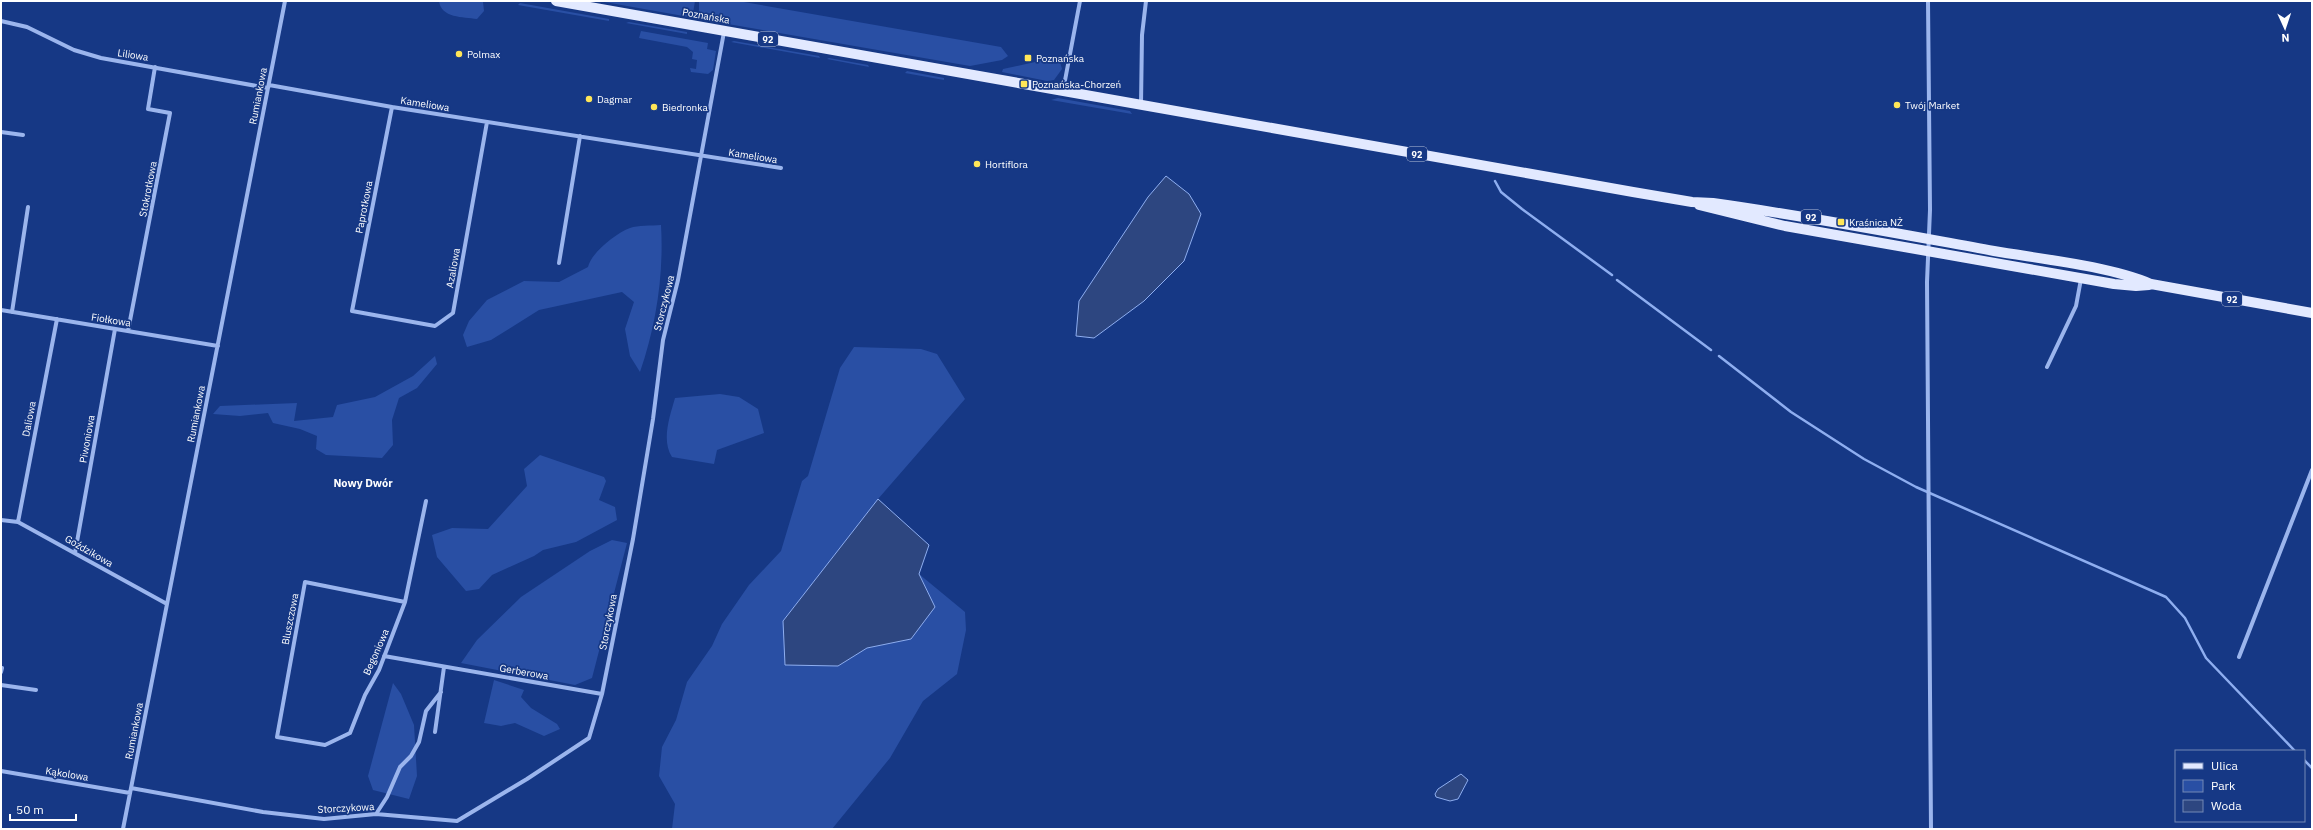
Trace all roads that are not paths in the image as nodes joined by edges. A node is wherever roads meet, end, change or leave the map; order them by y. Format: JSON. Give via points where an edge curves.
{"nodes":[{"id":1,"x":285,"y":1,"type":"edge"},
{"id":2,"x":556,"y":1,"type":"edge"},
{"id":3,"x":1080,"y":1,"type":"edge"},
{"id":4,"x":1146,"y":1,"type":"edge"},
{"id":5,"x":1928,"y":1,"type":"edge"},
{"id":6,"x":1,"y":21,"type":"edge"},
{"id":7,"x":724,"y":31,"type":"junction"},
{"id":8,"x":155,"y":67,"type":"junction"},
{"id":9,"x":268,"y":86,"type":"junction"},
{"id":10,"x":1063,"y":92,"type":"junction"},
{"id":11,"x":1141,"y":105,"type":"junction"},
{"id":12,"x":392,"y":107,"type":"junction"},
{"id":13,"x":487,"y":122,"type":"junction"},
{"id":14,"x":1,"y":132,"type":"edge"},
{"id":15,"x":23,"y":135,"type":"dead end"},
{"id":16,"x":580,"y":136,"type":"junction"},
{"id":17,"x":700,"y":156,"type":"junction"},
{"id":18,"x":781,"y":168,"type":"dead end"},
{"id":19,"x":1692,"y":202,"type":"junction"},
{"id":20,"x":28,"y":207,"type":"dead end"},
{"id":21,"x":1929,"y":239,"type":"junction"},
{"id":22,"x":1930,"y":253,"type":"junction"},
{"id":23,"x":559,"y":263,"type":"dead end"},
{"id":24,"x":2082,"y":279,"type":"junction"},
{"id":25,"x":2151,"y":284,"type":"junction"},
{"id":26,"x":1,"y":310,"type":"edge"},
{"id":27,"x":352,"y":311,"type":"joint"},
{"id":28,"x":12,"y":312,"type":"junction"},
{"id":29,"x":2312,"y":313,"type":"edge"},
{"id":30,"x":57,"y":319,"type":"junction"},
{"id":31,"x":115,"y":329,"type":"junction"},
{"id":32,"x":128,"y":331,"type":"junction"},
{"id":33,"x":218,"y":346,"type":"junction"},
{"id":34,"x":2046,"y":367,"type":"dead end"},
{"id":35,"x":2312,"y":470,"type":"edge"},
{"id":36,"x":426,"y":501,"type":"dead end"},
{"id":37,"x":1,"y":520,"type":"edge"},
{"id":38,"x":18,"y":522,"type":"junction"},
{"id":39,"x":75,"y":553,"type":"junction"},
{"id":40,"x":405,"y":602,"type":"junction"},
{"id":41,"x":167,"y":604,"type":"junction"},
{"id":42,"x":384,"y":656,"type":"junction"},
{"id":43,"x":2239,"y":658,"type":"dead end"},
{"id":44,"x":444,"y":667,"type":"junction"},
{"id":45,"x":1,"y":685,"type":"edge"},
{"id":46,"x":36,"y":690,"type":"dead end"},
{"id":47,"x":441,"y":692,"type":"junction"},
{"id":48,"x":602,"y":694,"type":"junction"},
{"id":49,"x":435,"y":732,"type":"dead end"},
{"id":50,"x":277,"y":737,"type":"joint"},
{"id":51,"x":1,"y":772,"type":"edge"},
{"id":52,"x":131,"y":788,"type":"junction"},
{"id":53,"x":130,"y":793,"type":"junction"},
{"id":54,"x":376,"y":814,"type":"junction"},
{"id":55,"x":123,"y":829,"type":"edge"},
{"id":56,"x":1931,"y":829,"type":"edge"}],
"edges":[{"from":1,"to":9,"type":"street","name":"Rumiankowa"},
{"from":2,"to":7,"type":"main road","name":"Poznańska","number":"92"},
{"from":3,"to":10,"type":"street"},
{"from":4,"to":11,"type":"street","via":[[1142,35]]},
{"from":5,"to":21,"type":"street"},
{"from":6,"to":8,"type":"street","name":"Liliowa","via":[[27,27],[85,54]]},
{"from":7,"to":10,"type":"main road","name":"Poznańska","number":"92"},
{"from":7,"to":17,"type":"street","name":"Storczykowa"},
{"from":8,"to":9,"type":"street","name":"Liliowa"},
{"from":8,"to":32,"type":"street","name":"Stokrotkowa","via":[[148,108],[170,113]]},
{"from":9,"to":12,"type":"street","name":"Kameliowa"},
{"from":9,"to":33,"type":"street","name":"Rumiankowa"},
{"from":10,"to":11,"type":"main road","number":"92"},
{"from":11,"to":19,"type":"main road","number":"92"},
{"from":12,"to":13,"type":"street","name":"Kameliowa"},
{"from":12,"to":27,"type":"street","name":"Paprotkowa"},
{"from":13,"to":16,"type":"street","name":"Kameliowa"},
{"from":13,"to":27,"type":"street","name":"Azaliowa","via":[[453,313],[435,326]]},
{"from":14,"to":15,"type":"street"},
{"from":16,"to":17,"type":"street","name":"Kameliowa"},
{"from":16,"to":23,"type":"street"},
{"from":17,"to":18,"type":"street","name":"Kameliowa"},
{"from":17,"to":48,"type":"street","name":"Storczykowa","via":[[678,280],[663,340],[635,524]]},
{"from":19,"to":21,"type":"main road","number":"92","via":[[1795,214]]},
{"from":19,"to":22,"type":"main road","number":"92","via":[[1710,210],[1778,225]]},
{"from":20,"to":28,"type":"street"},
{"from":21,"to":22,"type":"street"},
{"from":21,"to":25,"type":"main road","number":"92","via":[[2094,269],[2138,278]]},
{"from":22,"to":24,"type":"main road","number":"92"},
{"from":22,"to":56,"type":"street","via":[[1927,282]]},
{"from":24,"to":25,"type":"main road","number":"92","via":[[2136,286]]},
{"from":24,"to":34,"type":"street","via":[[2076,306]]},
{"from":25,"to":29,"type":"main road","number":"92"},
{"from":26,"to":28,"type":"street","name":"Fiołkowa"},
{"from":28,"to":30,"type":"street","name":"Fiołkowa"},
{"from":30,"to":31,"type":"street","name":"Fiołkowa"},
{"from":30,"to":38,"type":"street","name":"Daliowa"},
{"from":31,"to":32,"type":"street","name":"Fiołkowa"},
{"from":31,"to":39,"type":"street","name":"Piwoniowa"},
{"from":32,"to":33,"type":"street","name":"Fiołkowa"},
{"from":33,"to":41,"type":"street","name":"Rumiankowa"},
{"from":35,"to":43,"type":"street"},
{"from":36,"to":40,"type":"street","name":"Begoniowa"},
{"from":37,"to":38,"type":"street","name":"Goździkowa"},
{"from":38,"to":39,"type":"street","name":"Goździkowa"},
{"from":39,"to":41,"type":"street","name":"Goździkowa"},
{"from":40,"to":42,"type":"street","name":"Begoniowa"},
{"from":40,"to":50,"type":"street","name":"Bluszczowa","via":[[305,582]]},
{"from":41,"to":52,"type":"street","name":"Rumiankowa"},
{"from":42,"to":44,"type":"street","name":"Gerberowa"},
{"from":42,"to":50,"type":"street","name":"Begoniowa","via":[[350,733],[325,745]]},
{"from":44,"to":47,"type":"street"},
{"from":44,"to":48,"type":"street","name":"Gerberowa"},
{"from":45,"to":46,"type":"street"},
{"from":47,"to":49,"type":"street"},
{"from":47,"to":54,"type":"street","via":[[426,711],[419,742],[412,756],[400,767],[387,797]]},
{"from":48,"to":54,"type":"street","name":"Storczykowa","via":[[588,738],[458,821]]},
{"from":51,"to":53,"type":"street","name":"Kąkolowa"},
{"from":52,"to":53,"type":"street","name":"Rumiankowa"},
{"from":52,"to":54,"type":"street","name":"Storczykowa","via":[[263,812],[324,819]]},
{"from":53,"to":55,"type":"street","name":"Rumiankowa"}]}
